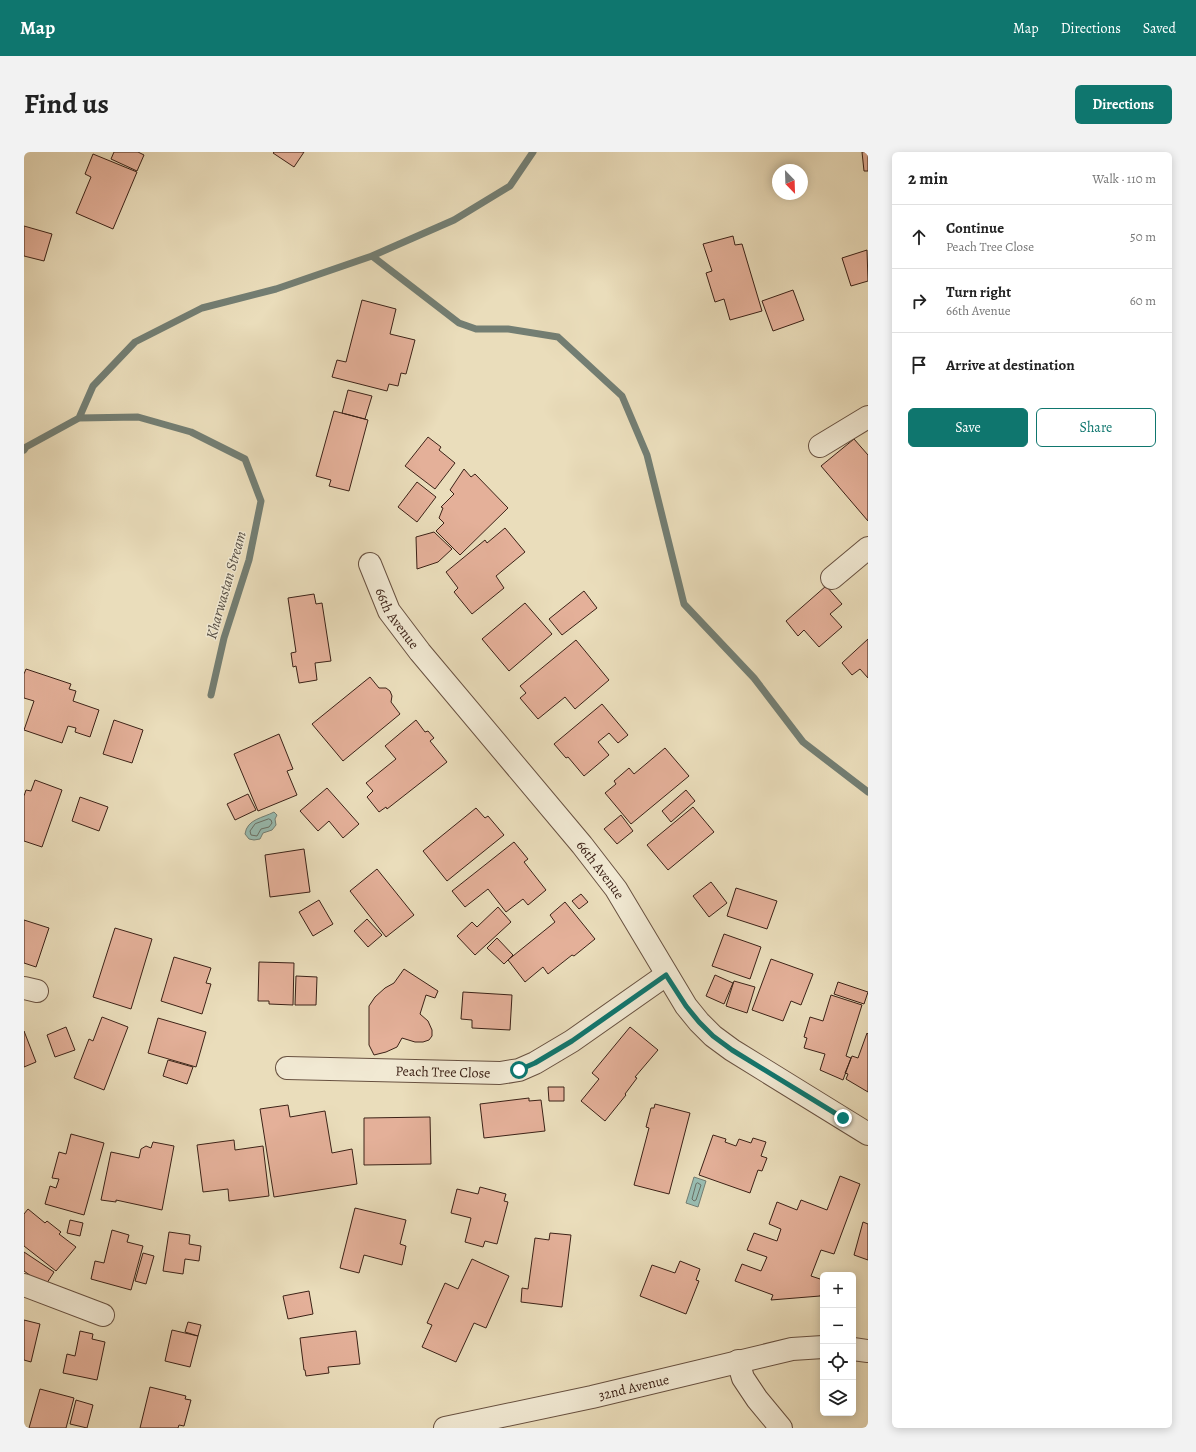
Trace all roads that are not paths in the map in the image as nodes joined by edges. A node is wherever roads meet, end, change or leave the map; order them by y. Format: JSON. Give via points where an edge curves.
{"nodes":[{"id":1,"x":868,"y":417,"type":"edge"},
{"id":2,"x":820,"y":446,"type":"dead end"},
{"id":3,"x":868,"y":548,"type":"edge"},
{"id":4,"x":370,"y":564,"type":"dead end"},
{"id":5,"x":832,"y":578,"type":"dead end"},
{"id":6,"x":666,"y":975,"type":"junction"},
{"id":7,"x":287,"y":1068,"type":"dead end"},
{"id":8,"x":868,"y":1134,"type":"edge"},
{"id":9,"x":24,"y":1285,"type":"edge"},
{"id":10,"x":103,"y":1315,"type":"dead end"},
{"id":11,"x":820,"y":1347,"type":"edge"},
{"id":12,"x":856,"y":1349,"type":"edge"},
{"id":13,"x":868,"y":1351,"type":"edge"},
{"id":14,"x":738,"y":1362,"type":"junction"},
{"id":15,"x":445,"y":1428,"type":"edge"},
{"id":16,"x":781,"y":1428,"type":"edge"}],
"edges":[{"from":1,"to":2,"type":"street"},
{"from":3,"to":5,"type":"street"},
{"from":4,"to":6,"type":"street","name":"66th Avenue","via":[[389,611],[616,889]]},
{"from":6,"to":7,"type":"street","name":"Peach Tree Close","via":[[572,1041],[519,1070],[500,1073]]},
{"from":6,"to":8,"type":"street","name":"66th Avenue","via":[[686,1006],[713,1036]]},
{"from":9,"to":10,"type":"street"},
{"from":11,"to":14,"type":"street","name":"32nd Avenue","via":[[792,1349]]},
{"from":12,"to":13,"type":"street"},
{"from":14,"to":15,"type":"street","name":"32nd Avenue","via":[[592,1397]]},
{"from":14,"to":16,"type":"street","via":[[743,1378]]}]}
